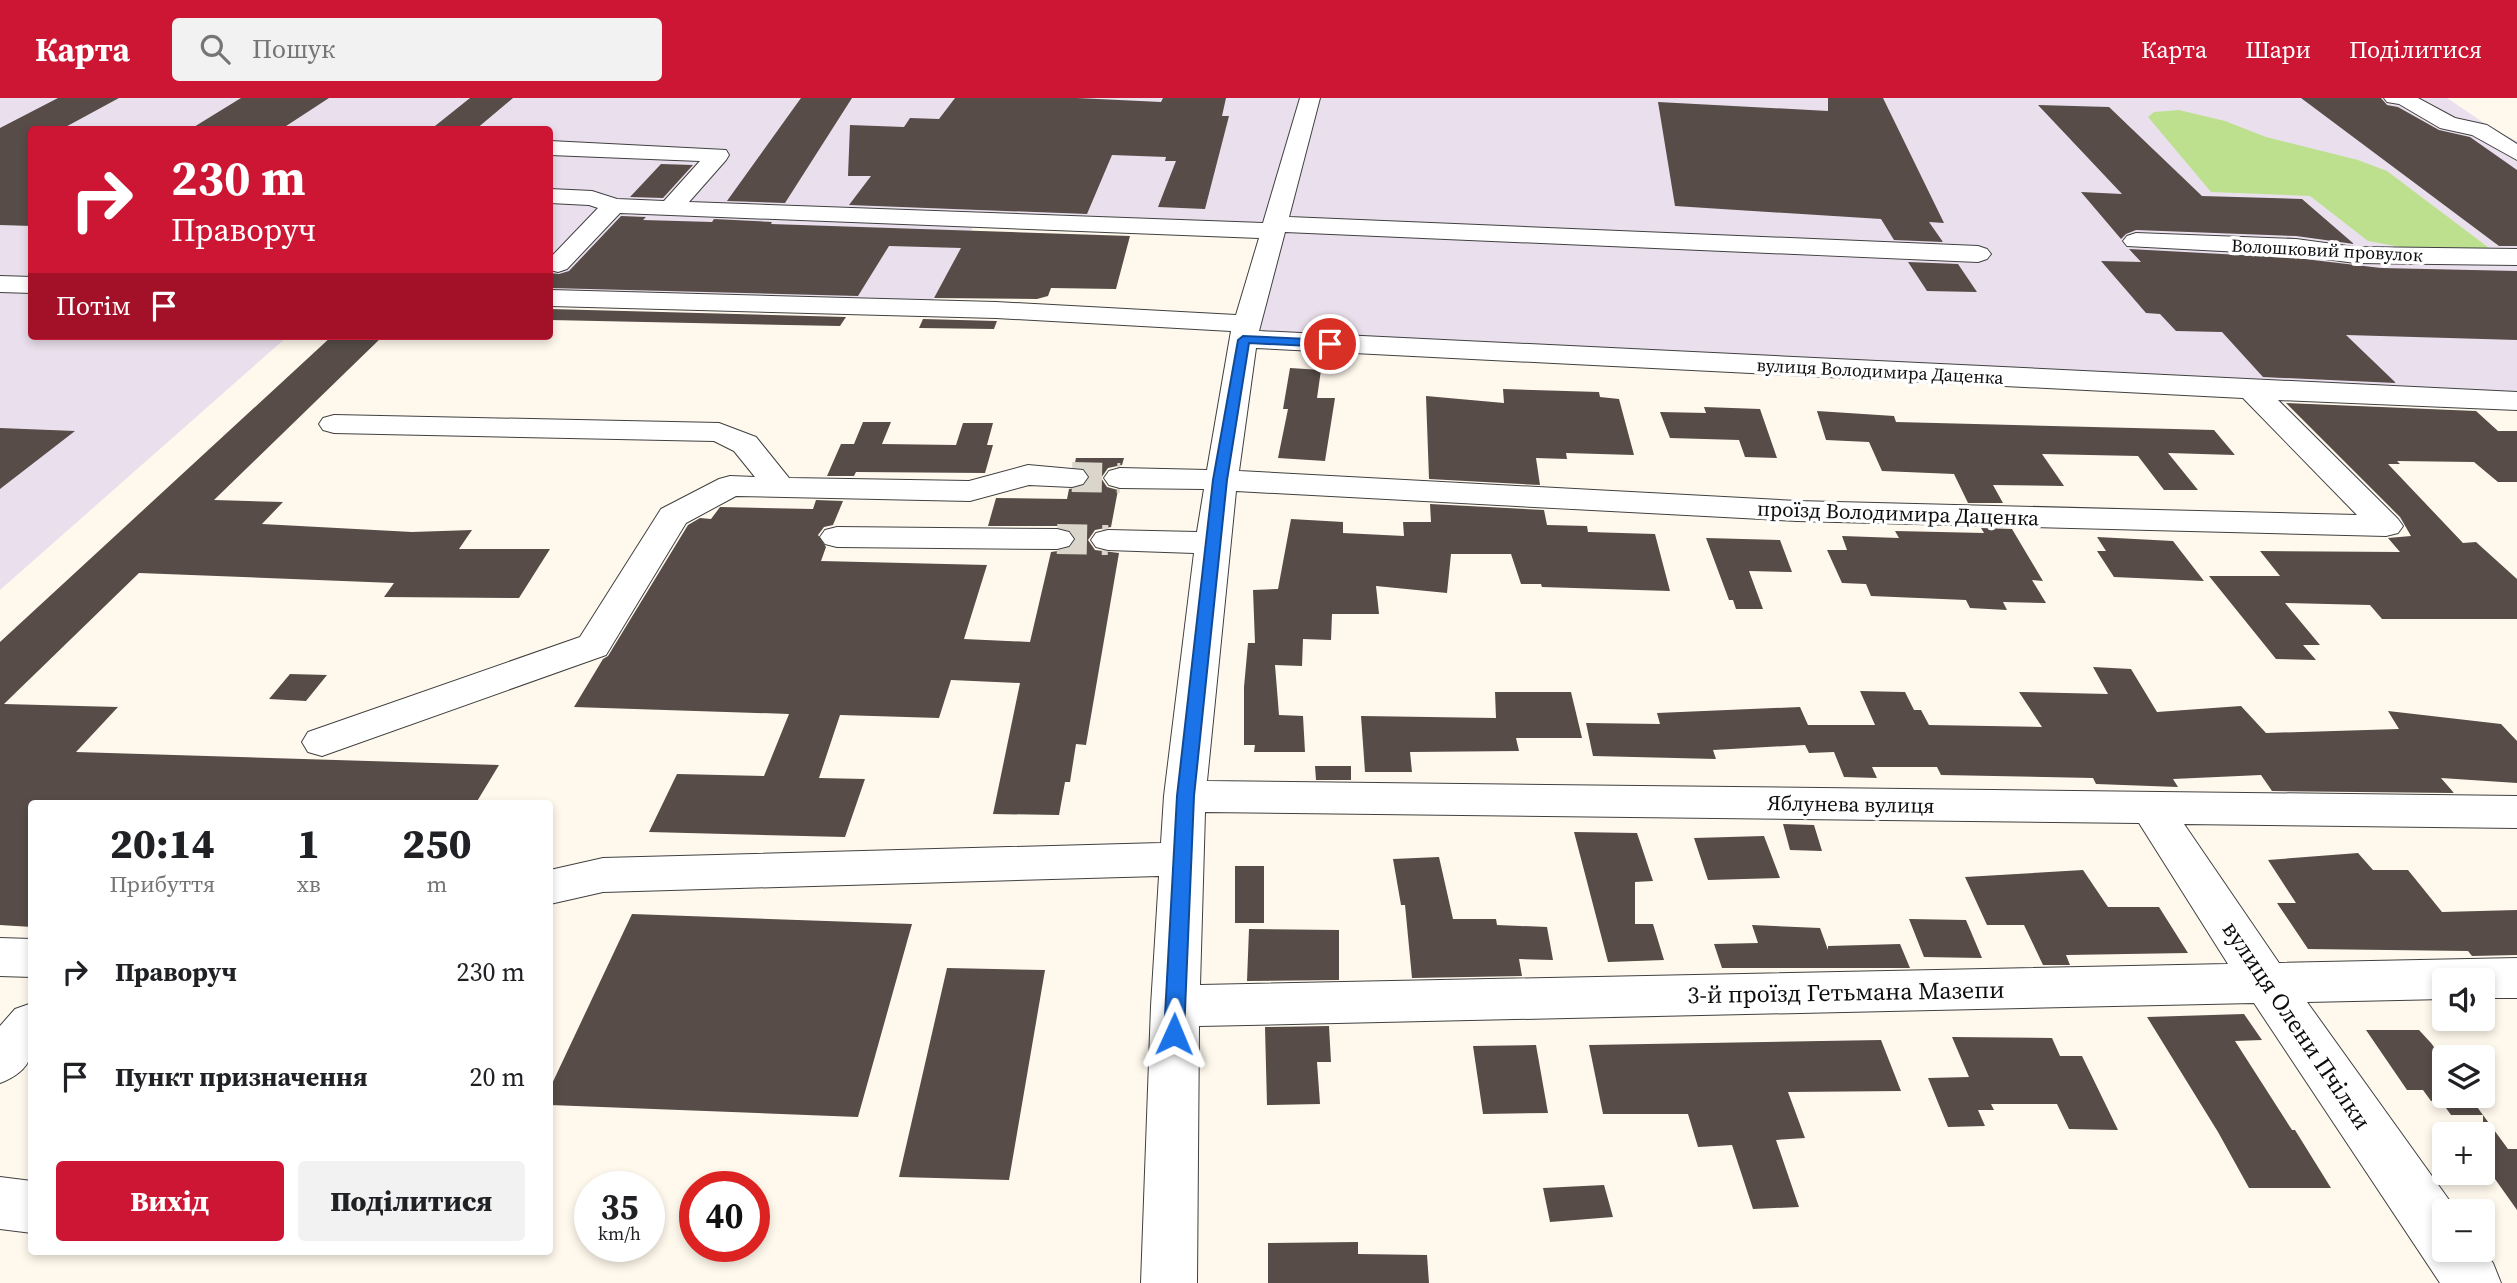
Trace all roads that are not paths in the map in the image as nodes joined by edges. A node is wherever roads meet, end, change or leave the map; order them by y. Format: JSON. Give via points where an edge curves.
{"nodes":[{"id":1,"x":1310,"y":98,"type":"edge"},
{"id":2,"x":2395,"y":98,"type":"edge"},
{"id":3,"x":553,"y":148,"type":"edge"},
{"id":4,"x":2517,"y":153,"type":"edge"},
{"id":5,"x":553,"y":196,"type":"edge"},
{"id":6,"x":614,"y":206,"type":"junction"},
{"id":7,"x":670,"y":208,"type":"junction"},
{"id":8,"x":1274,"y":227,"type":"junction"},
{"id":9,"x":2136,"y":241,"type":"dead end"},
{"id":10,"x":1978,"y":254,"type":"dead end"},
{"id":11,"x":2517,"y":257,"type":"edge"},
{"id":12,"x":558,"y":264,"type":"dead end"},
{"id":13,"x":0,"y":284,"type":"edge"},
{"id":14,"x":28,"y":285,"type":"edge"},
{"id":15,"x":553,"y":298,"type":"edge"},
{"id":16,"x":1245,"y":332,"type":"junction"},
{"id":17,"x":2251,"y":390,"type":"junction"},
{"id":18,"x":2517,"y":401,"type":"edge"},
{"id":19,"x":334,"y":424,"type":"dead end"},
{"id":20,"x":1072,"y":477,"type":"tunnel mouth"},
{"id":21,"x":1120,"y":478,"type":"tunnel mouth"},
{"id":22,"x":1220,"y":480,"type":"junction"},
{"id":23,"x":780,"y":487,"type":"junction"},
{"id":24,"x":837,"y":537,"type":"dead end"},
{"id":25,"x":1057,"y":539,"type":"tunnel mouth"},
{"id":26,"x":1108,"y":540,"type":"tunnel mouth"},
{"id":27,"x":1212,"y":543,"type":"junction"},
{"id":28,"x":322,"y":742,"type":"dead end"},
{"id":29,"x":1185,"y":796,"type":"junction"},
{"id":30,"x":2151,"y":808,"type":"junction"},
{"id":31,"x":2517,"y":812,"type":"edge"},
{"id":32,"x":1182,"y":859,"type":"junction"},
{"id":33,"x":553,"y":886,"type":"edge"},
{"id":34,"x":0,"y":957,"type":"edge"},
{"id":35,"x":28,"y":958,"type":"edge"},
{"id":36,"x":2517,"y":978,"type":"edge"},
{"id":37,"x":2266,"y":983,"type":"junction"},
{"id":38,"x":1175,"y":1006,"type":"junction"},
{"id":39,"x":28,"y":1029,"type":"edge"},
{"id":40,"x":0,"y":1061,"type":"edge"},
{"id":41,"x":0,"y":1203,"type":"edge"},
{"id":42,"x":28,"y":1206,"type":"edge"},
{"id":43,"x":2432,"y":1222,"type":"edge"},
{"id":44,"x":2458,"y":1262,"type":"edge"},
{"id":45,"x":1169,"y":1283,"type":"edge"},
{"id":46,"x":2473,"y":1283,"type":"edge"}],
"edges":[{"from":1,"to":8,"type":"street"},
{"from":2,"to":4,"type":"street","via":[[2448,123],[2479,130]]},
{"from":3,"to":7,"type":"street","via":[[718,155]]},
{"from":5,"to":6,"type":"street","via":[[592,198]]},
{"from":6,"to":7,"type":"street"},
{"from":6,"to":12,"type":"street"},
{"from":7,"to":8,"type":"street"},
{"from":8,"to":10,"type":"street"},
{"from":8,"to":16,"type":"street"},
{"from":9,"to":11,"type":"street","name":"Волошковий провулок","via":[[2296,247],[2355,255]]},
{"from":13,"to":14,"type":"street"},
{"from":15,"to":16,"type":"street","name":"вулиця Володимира Даценка","via":[[996,310]]},
{"from":16,"to":17,"type":"street","name":"вулиця Володимира Даценка"},
{"from":16,"to":22,"type":"street"},
{"from":17,"to":18,"type":"street","name":"вулиця Володимира Даценка"},
{"from":17,"to":22,"type":"street","name":"проїзд Володимира Даценка","via":[[2386,526],[1797,511]]},
{"from":19,"to":23,"type":"street","via":[[719,432],[745,444]]},
{"from":20,"to":23,"type":"street","via":[[1028,475],[970,491]]},
{"from":21,"to":22,"type":"street"},
{"from":22,"to":27,"type":"street"},
{"from":23,"to":28,"type":"street","via":[[730,486],[673,516],[593,646]]},
{"from":24,"to":25,"type":"street"},
{"from":26,"to":27,"type":"street"},
{"from":27,"to":29,"type":"street"},
{"from":29,"to":30,"type":"street","name":"Яблунева вулиця"},
{"from":29,"to":32,"type":"street"},
{"from":30,"to":31,"type":"street","name":"Яблунева вулиця"},
{"from":30,"to":37,"type":"street","name":"вулиця Олени Пчілки"},
{"from":32,"to":33,"type":"street","via":[[603,875]]},
{"from":32,"to":38,"type":"street"},
{"from":34,"to":35,"type":"street"},
{"from":36,"to":37,"type":"street","name":"3-й проїзд Гетьмана Мазепи"},
{"from":37,"to":38,"type":"street","name":"3-й проїзд Гетьмана Мазепи"},
{"from":37,"to":43,"type":"street","name":"вулиця Олени Пчілки"},
{"from":38,"to":45,"type":"street"},
{"from":39,"to":40,"type":"street"},
{"from":41,"to":42,"type":"street"},
{"from":44,"to":46,"type":"street"}]}
